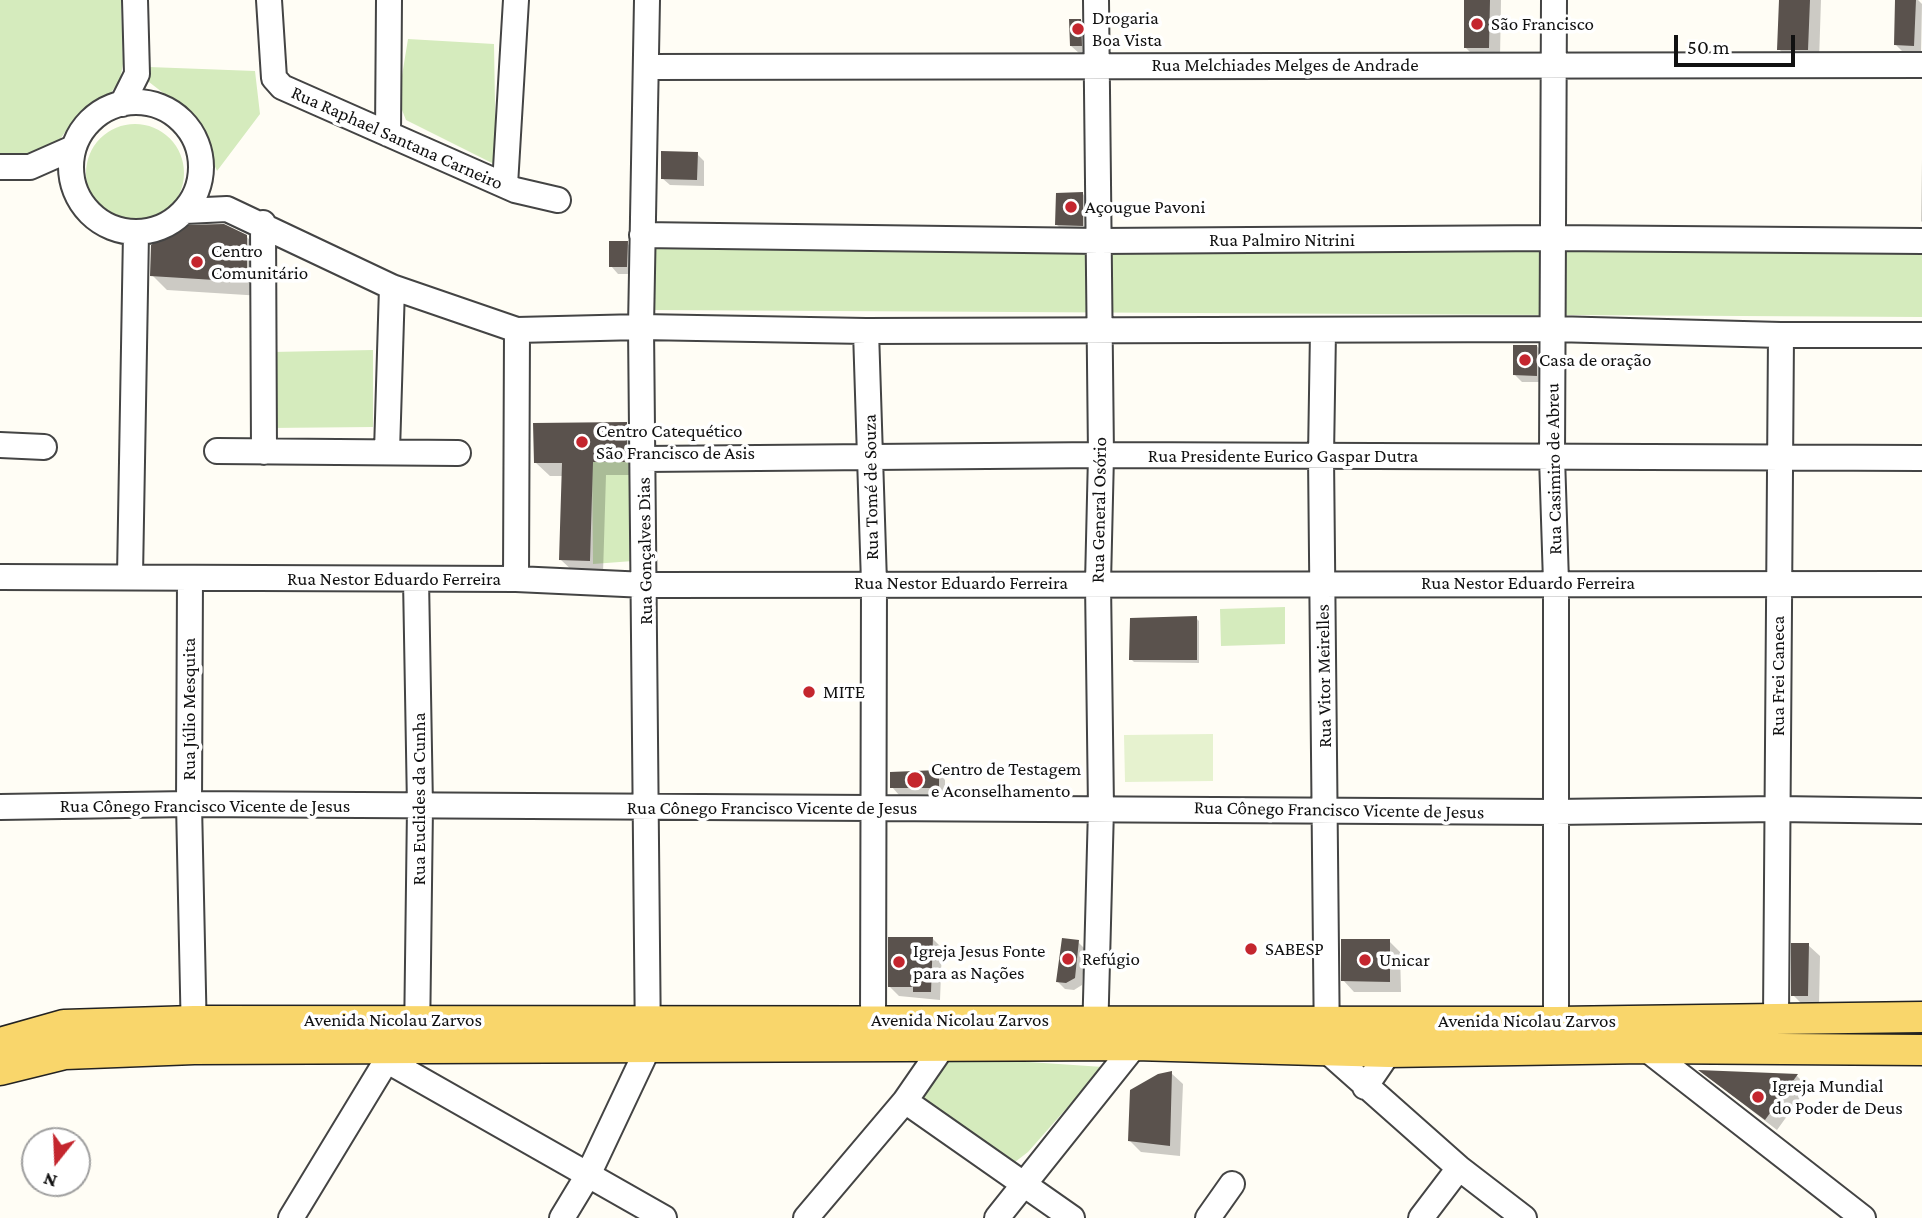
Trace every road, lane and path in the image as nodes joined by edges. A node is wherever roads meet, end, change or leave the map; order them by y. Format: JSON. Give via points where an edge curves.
{"nodes":[{"id":1,"x":135,"y":0,"type":"edge"},
{"id":2,"x":269,"y":0,"type":"edge"},
{"id":3,"x":389,"y":0,"type":"edge"},
{"id":4,"x":516,"y":0,"type":"edge"},
{"id":5,"x":647,"y":0,"type":"edge"},
{"id":6,"x":1096,"y":0,"type":"edge"},
{"id":7,"x":1554,"y":0,"type":"edge"},
{"id":8,"x":1095,"y":64,"type":"junction"},
{"id":9,"x":1922,"y":65,"type":"edge"},
{"id":10,"x":1554,"y":66,"type":"junction"},
{"id":11,"x":647,"y":67,"type":"junction"},
{"id":12,"x":137,"y":74,"type":"junction"},
{"id":13,"x":121,"y":104,"type":"junction"},
{"id":14,"x":156,"y":104,"type":"junction"},
{"id":15,"x":388,"y":134,"type":"junction"},
{"id":16,"x":73,"y":148,"type":"junction"},
{"id":17,"x":0,"y":167,"type":"edge"},
{"id":18,"x":30,"y":167,"type":"junction"},
{"id":19,"x":201,"y":178,"type":"junction"},
{"id":20,"x":505,"y":185,"type":"junction"},
{"id":21,"x":74,"y":189,"type":"junction"},
{"id":22,"x":558,"y":200,"type":"dead end"},
{"id":23,"x":227,"y":209,"type":"junction"},
{"id":24,"x":185,"y":211,"type":"junction"},
{"id":25,"x":263,"y":223,"type":"junction"},
{"id":26,"x":136,"y":233,"type":"junction"},
{"id":27,"x":642,"y":235,"type":"junction"},
{"id":28,"x":1553,"y":238,"type":"junction"},
{"id":29,"x":1099,"y":241,"type":"junction"},
{"id":30,"x":1922,"y":242,"type":"edge"},
{"id":31,"x":392,"y":287,"type":"junction"},
{"id":32,"x":641,"y":327,"type":"junction"},
{"id":33,"x":1553,"y":329,"type":"junction"},
{"id":34,"x":517,"y":330,"type":"junction"},
{"id":35,"x":1097,"y":330,"type":"junction"},
{"id":36,"x":866,"y":331,"type":"junction"},
{"id":37,"x":1323,"y":331,"type":"junction"},
{"id":38,"x":1781,"y":335,"type":"junction"},
{"id":39,"x":1922,"y":335,"type":"edge"},
{"id":40,"x":0,"y":445,"type":"edge"},
{"id":41,"x":44,"y":447,"type":"dead end"},
{"id":42,"x":217,"y":451,"type":"dead end"},
{"id":43,"x":387,"y":451,"type":"junction"},
{"id":44,"x":264,"y":452,"type":"junction"},
{"id":45,"x":458,"y":453,"type":"dead end"},
{"id":46,"x":1101,"y":455,"type":"junction"},
{"id":47,"x":1321,"y":456,"type":"junction"},
{"id":48,"x":871,"y":457,"type":"junction"},
{"id":49,"x":1552,"y":457,"type":"junction"},
{"id":50,"x":1922,"y":458,"type":"edge"},
{"id":51,"x":643,"y":459,"type":"junction"},
{"id":52,"x":1781,"y":459,"type":"junction"},
{"id":53,"x":131,"y":576,"type":"junction"},
{"id":54,"x":0,"y":577,"type":"edge"},
{"id":55,"x":190,"y":578,"type":"junction"},
{"id":56,"x":416,"y":579,"type":"junction"},
{"id":57,"x":516,"y":579,"type":"junction"},
{"id":58,"x":1556,"y":582,"type":"junction"},
{"id":59,"x":874,"y":583,"type":"junction"},
{"id":60,"x":1098,"y":583,"type":"junction"},
{"id":61,"x":1323,"y":583,"type":"junction"},
{"id":62,"x":1922,"y":583,"type":"edge"},
{"id":63,"x":1778,"y":584,"type":"junction"},
{"id":64,"x":646,"y":585,"type":"junction"},
{"id":65,"x":188,"y":804,"type":"junction"},
{"id":66,"x":0,"y":807,"type":"edge"},
{"id":67,"x":420,"y":807,"type":"junction"},
{"id":68,"x":647,"y":807,"type":"junction"},
{"id":69,"x":874,"y":808,"type":"junction"},
{"id":70,"x":1101,"y":808,"type":"junction"},
{"id":71,"x":1777,"y":809,"type":"junction"},
{"id":72,"x":1325,"y":810,"type":"junction"},
{"id":73,"x":1922,"y":811,"type":"edge"},
{"id":74,"x":1555,"y":812,"type":"junction"},
{"id":75,"x":1776,"y":1017,"type":"junction"},
{"id":76,"x":1922,"y":1017,"type":"edge"},
{"id":77,"x":419,"y":1020,"type":"junction"},
{"id":78,"x":1328,"y":1020,"type":"junction"},
{"id":79,"x":1556,"y":1022,"type":"junction"},
{"id":80,"x":1095,"y":1032,"type":"junction"},
{"id":81,"x":648,"y":1033,"type":"junction"},
{"id":82,"x":874,"y":1033,"type":"junction"},
{"id":83,"x":194,"y":1035,"type":"junction"},
{"id":84,"x":0,"y":1043,"type":"edge"},
{"id":85,"x":1135,"y":1045,"type":"junction"},
{"id":86,"x":943,"y":1046,"type":"junction"},
{"id":87,"x":1645,"y":1048,"type":"junction"},
{"id":88,"x":1922,"y":1050,"type":"edge"},
{"id":89,"x":1327,"y":1051,"type":"junction"},
{"id":90,"x":1389,"y":1052,"type":"junction"},
{"id":91,"x":398,"y":1053,"type":"junction"},
{"id":92,"x":0,"y":1070,"type":"edge"},
{"id":93,"x":1366,"y":1087,"type":"junction"},
{"id":94,"x":905,"y":1101,"type":"junction"},
{"id":95,"x":1459,"y":1168,"type":"junction"},
{"id":96,"x":588,"y":1175,"type":"junction"},
{"id":97,"x":1026,"y":1183,"type":"junction"},
{"id":98,"x":1232,"y":1184,"type":"dead end"},
{"id":99,"x":1860,"y":1217,"type":"edge"},
{"id":100,"x":291,"y":1218,"type":"edge"},
{"id":101,"x":562,"y":1218,"type":"edge"},
{"id":102,"x":664,"y":1218,"type":"edge"},
{"id":103,"x":806,"y":1218,"type":"edge"},
{"id":104,"x":997,"y":1218,"type":"edge"},
{"id":105,"x":1072,"y":1218,"type":"edge"},
{"id":106,"x":1208,"y":1218,"type":"edge"},
{"id":107,"x":1421,"y":1218,"type":"edge"},
{"id":108,"x":1524,"y":1218,"type":"edge"}],
"edges":[{"from":1,"to":12,"type":"street"},
{"from":2,"to":15,"type":"street","name":"Rua Raphael Santana Carneiro","via":[[274,78],[282,88]]},
{"from":3,"to":15,"type":"street"},
{"from":4,"to":20,"type":"street"},
{"from":5,"to":11,"type":"street","name":"Rua Gonçalves Dias"},
{"from":6,"to":8,"type":"street","name":"Rua General Osório"},
{"from":7,"to":10,"type":"street","name":"Rua Casimiro de Abreu"},
{"from":8,"to":10,"type":"street","name":"Rua Melchiades Melges de Andrade"},
{"from":8,"to":11,"type":"street","name":"Rua Melchiades Melges de Andrade"},
{"from":8,"to":29,"type":"street","name":"Rua General Osório"},
{"from":9,"to":10,"type":"street","name":"Rua Melchiades Melges de Andrade"},
{"from":10,"to":28,"type":"street","name":"Rua Casimiro de Abreu"},
{"from":11,"to":27,"type":"street","name":"Rua Gonçalves Dias"},
{"from":12,"to":13,"type":"street"},
{"from":12,"to":14,"type":"street"},
{"from":13,"to":14,"type":"street"},
{"from":13,"to":16,"type":"street","via":[[97,114],[82,129]]},
{"from":14,"to":19,"type":"street","via":[[173,112],[197,141]]},
{"from":15,"to":20,"type":"street","name":"Rua Raphael Santana Carneiro"},
{"from":16,"to":18,"type":"street"},
{"from":16,"to":21,"type":"street","via":[[70,169]]},
{"from":17,"to":18,"type":"street"},
{"from":18,"to":21,"type":"street"},
{"from":19,"to":23,"type":"street"},
{"from":19,"to":24,"type":"street"},
{"from":20,"to":22,"type":"street","name":"Rua Raphael Santana Carneiro"},
{"from":21,"to":26,"type":"street","via":[[98,220],[116,230]]},
{"from":23,"to":24,"type":"street"},
{"from":23,"to":25,"type":"street"},
{"from":24,"to":26,"type":"street","via":[[171,223]]},
{"from":25,"to":31,"type":"street"},
{"from":25,"to":44,"type":"street"},
{"from":26,"to":53,"type":"street"},
{"from":27,"to":29,"type":"street","name":"Rua Palmiro Nitrini"},
{"from":27,"to":32,"type":"street","name":"Rua Gonçalves Dias"},
{"from":28,"to":29,"type":"street","name":"Rua Palmiro Nitrini"},
{"from":28,"to":30,"type":"street","name":"Rua Palmiro Nitrini"},
{"from":28,"to":33,"type":"street","name":"Rua Casimiro de Abreu"},
{"from":29,"to":35,"type":"street","name":"Rua General Osório"},
{"from":31,"to":34,"type":"street"},
{"from":31,"to":43,"type":"street"},
{"from":32,"to":34,"type":"street"},
{"from":32,"to":36,"type":"street"},
{"from":32,"to":51,"type":"street","name":"Rua Gonçalves Dias"},
{"from":33,"to":37,"type":"street"},
{"from":33,"to":38,"type":"street"},
{"from":33,"to":49,"type":"street","name":"Rua Casimiro de Abreu"},
{"from":34,"to":57,"type":"street"},
{"from":35,"to":36,"type":"street"},
{"from":35,"to":37,"type":"street"},
{"from":35,"to":46,"type":"street","name":"Rua General Osório"},
{"from":36,"to":48,"type":"street","name":"Rua Tomé de Souza"},
{"from":37,"to":47,"type":"street","name":"Rua Vitor Meirelles"},
{"from":38,"to":39,"type":"street"},
{"from":38,"to":52,"type":"street","name":"Rua Frei Caneca"},
{"from":40,"to":41,"type":"street"},
{"from":42,"to":44,"type":"street"},
{"from":43,"to":44,"type":"street"},
{"from":43,"to":45,"type":"street"},
{"from":46,"to":47,"type":"street","name":"Rua Presidente Eurico Gaspar Dutra"},
{"from":46,"to":48,"type":"street","name":"Rua Presidente Eurico Gaspar Dutra"},
{"from":46,"to":60,"type":"street","name":"Rua General Osório"},
{"from":47,"to":49,"type":"street","name":"Rua Presidente Eurico Gaspar Dutra"},
{"from":47,"to":61,"type":"street","name":"Rua Vitor Meirelles"},
{"from":48,"to":51,"type":"street","name":"Rua Presidente Eurico Gaspar Dutra"},
{"from":48,"to":59,"type":"street","name":"Rua Tomé de Souza"},
{"from":49,"to":52,"type":"street","name":"Rua Presidente Eurico Gaspar Dutra"},
{"from":49,"to":58,"type":"street","name":"Rua Casimiro de Abreu"},
{"from":50,"to":52,"type":"street","name":"Rua Presidente Eurico Gaspar Dutra"},
{"from":51,"to":64,"type":"street","name":"Rua Gonçalves Dias"},
{"from":52,"to":63,"type":"street","name":"Rua Frei Caneca"},
{"from":53,"to":54,"type":"street","name":"Rua Nestor Eduardo Ferreira"},
{"from":53,"to":55,"type":"street","name":"Rua Nestor Eduardo Ferreira"},
{"from":55,"to":56,"type":"street","name":"Rua Nestor Eduardo Ferreira"},
{"from":55,"to":65,"type":"street","name":"Rua Júlio Mesquita"},
{"from":56,"to":57,"type":"street","name":"Rua Nestor Eduardo Ferreira"},
{"from":56,"to":67,"type":"street","name":"Rua Euclides da Cunha"},
{"from":57,"to":64,"type":"street","name":"Rua Nestor Eduardo Ferreira"},
{"from":58,"to":61,"type":"street","name":"Rua Nestor Eduardo Ferreira"},
{"from":58,"to":63,"type":"street","name":"Rua Nestor Eduardo Ferreira"},
{"from":58,"to":74,"type":"street","name":"Rua Casimiro de Abreu"},
{"from":59,"to":60,"type":"street","name":"Rua Nestor Eduardo Ferreira"},
{"from":59,"to":64,"type":"street","name":"Rua Nestor Eduardo Ferreira"},
{"from":59,"to":69,"type":"street","name":"Rua Tomé de Souza"},
{"from":60,"to":61,"type":"street","name":"Rua Nestor Eduardo Ferreira"},
{"from":60,"to":70,"type":"street","name":"Rua General Osório"},
{"from":61,"to":72,"type":"street","name":"Rua Vitor Meirelles"},
{"from":62,"to":63,"type":"street","name":"Rua Nestor Eduardo Ferreira"},
{"from":63,"to":71,"type":"street","name":"Rua Frei Caneca"},
{"from":64,"to":68,"type":"street","name":"Rua Gonçalves Dias"},
{"from":65,"to":66,"type":"street","name":"Rua Cônego Francisco Vicente de Jesus"},
{"from":65,"to":67,"type":"street","name":"Rua Cônego Francisco Vicente de Jesus"},
{"from":65,"to":83,"type":"street","name":"Rua Júlio Mesquita"},
{"from":67,"to":68,"type":"street","name":"Rua Cônego Francisco Vicente de Jesus"},
{"from":67,"to":77,"type":"street","name":"Rua Euclides da Cunha"},
{"from":68,"to":69,"type":"street","name":"Rua Cônego Francisco Vicente de Jesus"},
{"from":68,"to":81,"type":"street","name":"Rua Gonçalves Dias"},
{"from":69,"to":70,"type":"street","name":"Rua Cônego Francisco Vicente de Jesus"},
{"from":69,"to":82,"type":"street","name":"Rua Tomé de Souza"},
{"from":70,"to":72,"type":"street","name":"Rua Cônego Francisco Vicente de Jesus"},
{"from":70,"to":80,"type":"street","name":"Rua General Osório"},
{"from":71,"to":73,"type":"street","name":"Rua Cônego Francisco Vicente de Jesus"},
{"from":71,"to":74,"type":"street","name":"Rua Cônego Francisco Vicente de Jesus"},
{"from":71,"to":75,"type":"street","name":"Rua Frei Caneca"},
{"from":72,"to":74,"type":"street","name":"Rua Cônego Francisco Vicente de Jesus"},
{"from":72,"to":78,"type":"street","name":"Rua Vitor Meirelles"},
{"from":74,"to":79,"type":"street","name":"Rua Casimiro de Abreu"},
{"from":75,"to":76,"type":"main road","name":"Avenida Nicolau Zarvos"},
{"from":75,"to":79,"type":"main road","name":"Avenida Nicolau Zarvos"},
{"from":77,"to":81,"type":"main road","name":"Avenida Nicolau Zarvos"},
{"from":77,"to":83,"type":"main road","name":"Avenida Nicolau Zarvos"},
{"from":77,"to":91,"type":"street","name":"Rua Euclides da Cunha"},
{"from":78,"to":79,"type":"main road","name":"Avenida Nicolau Zarvos"},
{"from":78,"to":80,"type":"main road","name":"Avenida Nicolau Zarvos"},
{"from":78,"to":89,"type":"street","name":"Rua Vitor Meirelles"},
{"from":80,"to":82,"type":"main road","name":"Avenida Nicolau Zarvos"},
{"from":80,"to":85,"type":"main road","name":"Avenida Nicolau Zarvos"},
{"from":80,"to":86,"type":"main road","name":"Avenida Nicolau Zarvos"},
{"from":81,"to":82,"type":"main road","name":"Avenida Nicolau Zarvos"},
{"from":81,"to":91,"type":"main road","name":"Avenida Nicolau Zarvos"},
{"from":81,"to":96,"type":"street"},
{"from":82,"to":86,"type":"main road","name":"Avenida Nicolau Zarvos"},
{"from":83,"to":84,"type":"main road","name":"Avenida Nicolau Zarvos","via":[[64,1025]]},
{"from":83,"to":91,"type":"main road","name":"Avenida Nicolau Zarvos"},
{"from":83,"to":92,"type":"main road","name":"Avenida Nicolau Zarvos","via":[[65,1054]]},
{"from":85,"to":89,"type":"main road","name":"Avenida Nicolau Zarvos"},
{"from":85,"to":97,"type":"street"},
{"from":86,"to":94,"type":"street"},
{"from":87,"to":88,"type":"main road","name":"Avenida Nicolau Zarvos"},
{"from":87,"to":90,"type":"main road","name":"Avenida Nicolau Zarvos"},
{"from":87,"to":99,"type":"street"},
{"from":89,"to":90,"type":"main road","name":"Avenida Nicolau Zarvos"},
{"from":89,"to":93,"type":"street"},
{"from":90,"to":93,"type":"street"},
{"from":91,"to":96,"type":"street"},
{"from":91,"to":100,"type":"street"},
{"from":93,"to":95,"type":"street"},
{"from":94,"to":97,"type":"street"},
{"from":94,"to":103,"type":"street"},
{"from":95,"to":107,"type":"street"},
{"from":95,"to":108,"type":"street"},
{"from":96,"to":101,"type":"street"},
{"from":96,"to":102,"type":"street"},
{"from":97,"to":104,"type":"street"},
{"from":97,"to":105,"type":"street"},
{"from":98,"to":106,"type":"street"}]}
